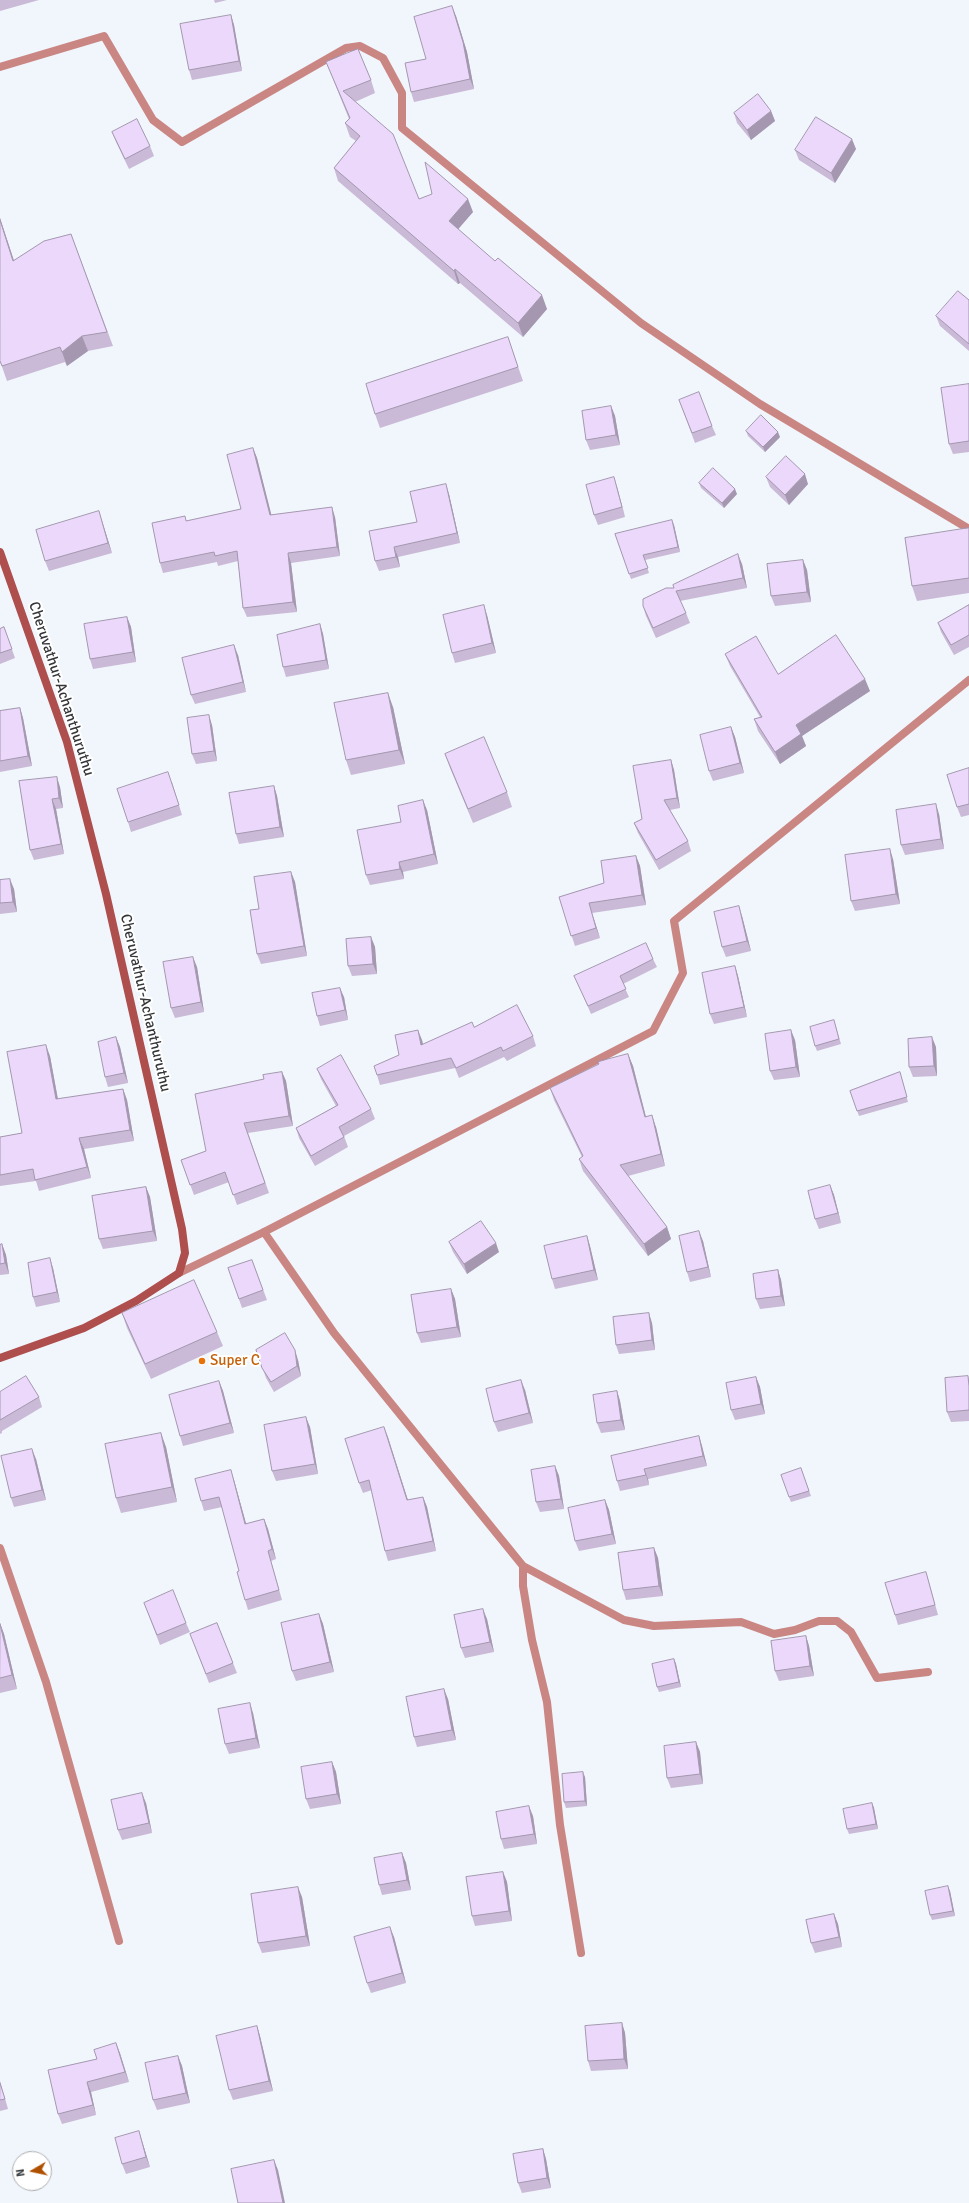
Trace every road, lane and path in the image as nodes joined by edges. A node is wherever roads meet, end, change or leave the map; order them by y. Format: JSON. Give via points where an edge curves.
{"nodes":[{"id":1,"x":0,"y":67,"type":"edge"},
{"id":2,"x":969,"y":529,"type":"edge"},
{"id":3,"x":0,"y":552,"type":"edge"},
{"id":4,"x":969,"y":680,"type":"edge"},
{"id":5,"x":264,"y":1232,"type":"junction"},
{"id":6,"x":179,"y":1273,"type":"junction"},
{"id":7,"x":0,"y":1358,"type":"edge"},
{"id":8,"x":0,"y":1548,"type":"edge"},
{"id":9,"x":523,"y":1566,"type":"junction"},
{"id":10,"x":928,"y":1672,"type":"dead end"},
{"id":11,"x":119,"y":1941,"type":"dead end"},
{"id":12,"x":581,"y":1952,"type":"dead end"}],
"edges":[{"from":1,"to":2,"type":"street","via":[[104,36],[153,120],[182,142],[346,48],[360,46],[383,58],[402,93],[402,128],[641,323],[760,404]]},
{"from":3,"to":6,"type":"main road","name":"Cheruvathur-Achanthuruthu","via":[[67,742],[106,894],[182,1229],[185,1253]]},
{"from":4,"to":5,"type":"street","via":[[674,921],[683,973],[653,1032]]},
{"from":5,"to":6,"type":"street"},
{"from":5,"to":9,"type":"street","via":[[334,1333]]},
{"from":6,"to":7,"type":"main road","via":[[136,1301],[84,1328]]},
{"from":8,"to":11,"type":"street","via":[[46,1682]]},
{"from":9,"to":10,"type":"street","via":[[624,1620],[654,1626],[741,1622],[774,1634],[819,1621],[837,1621],[852,1632],[877,1678]]},
{"from":9,"to":12,"type":"street","via":[[532,1640],[547,1702],[560,1825]]}]}
